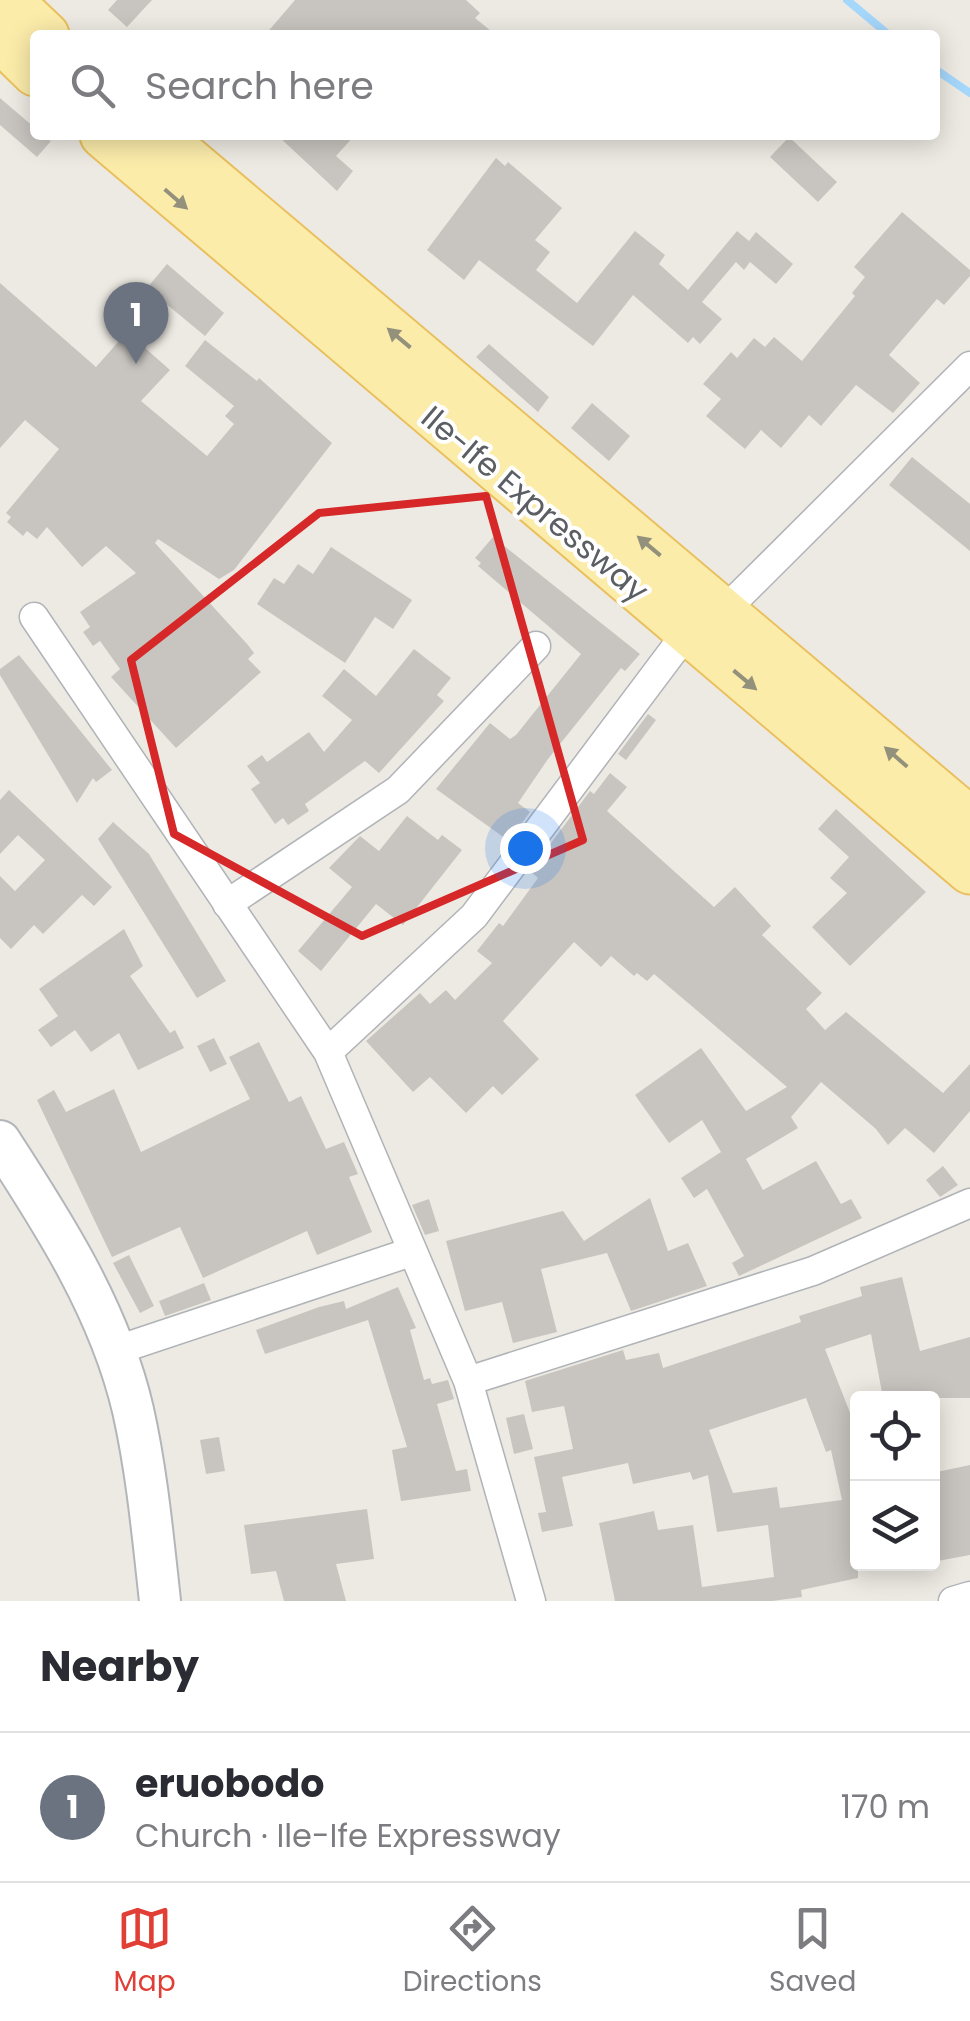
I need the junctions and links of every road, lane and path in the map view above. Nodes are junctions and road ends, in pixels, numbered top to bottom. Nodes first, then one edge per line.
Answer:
1 (9, 0) edge
2 (41, 30) edge
3 (0, 39) edge
4 (30, 67) edge
5 (109, 140) edge
6 (165, 140) edge
7 (970, 366) edge
8 (34, 618) dead end
9 (706, 621) junction
10 (536, 646) dead end
11 (970, 820) edge
12 (970, 871) edge
13 (226, 904) junction
14 (328, 1052) junction
15 (0, 1141) edge
16 (970, 1202) edge
17 (411, 1252) junction
18 (114, 1351) junction
19 (468, 1380) junction
20 (970, 1596) edge
21 (160, 1601) edge
22 (531, 1601) edge
23 (953, 1601) edge

1 - 2 main road
3 - 4 main road
5 -> 9 main road, Ile-Ife Expressway
9 -> 6 main road, Ile-Ife Expressway
7 - 9 street
8 - 13 street
11 -> 9 main road, Ile-Ife Expressway
9 -> 12 main road, Ile-Ife Expressway
9 - 14 street
10 - 13 street
13 - 14 street
14 - 17 street
15 - 18 main road
16 - 19 street
17 - 18 street
17 - 19 street
18 - 21 main road
19 - 22 street
20 - 23 street

